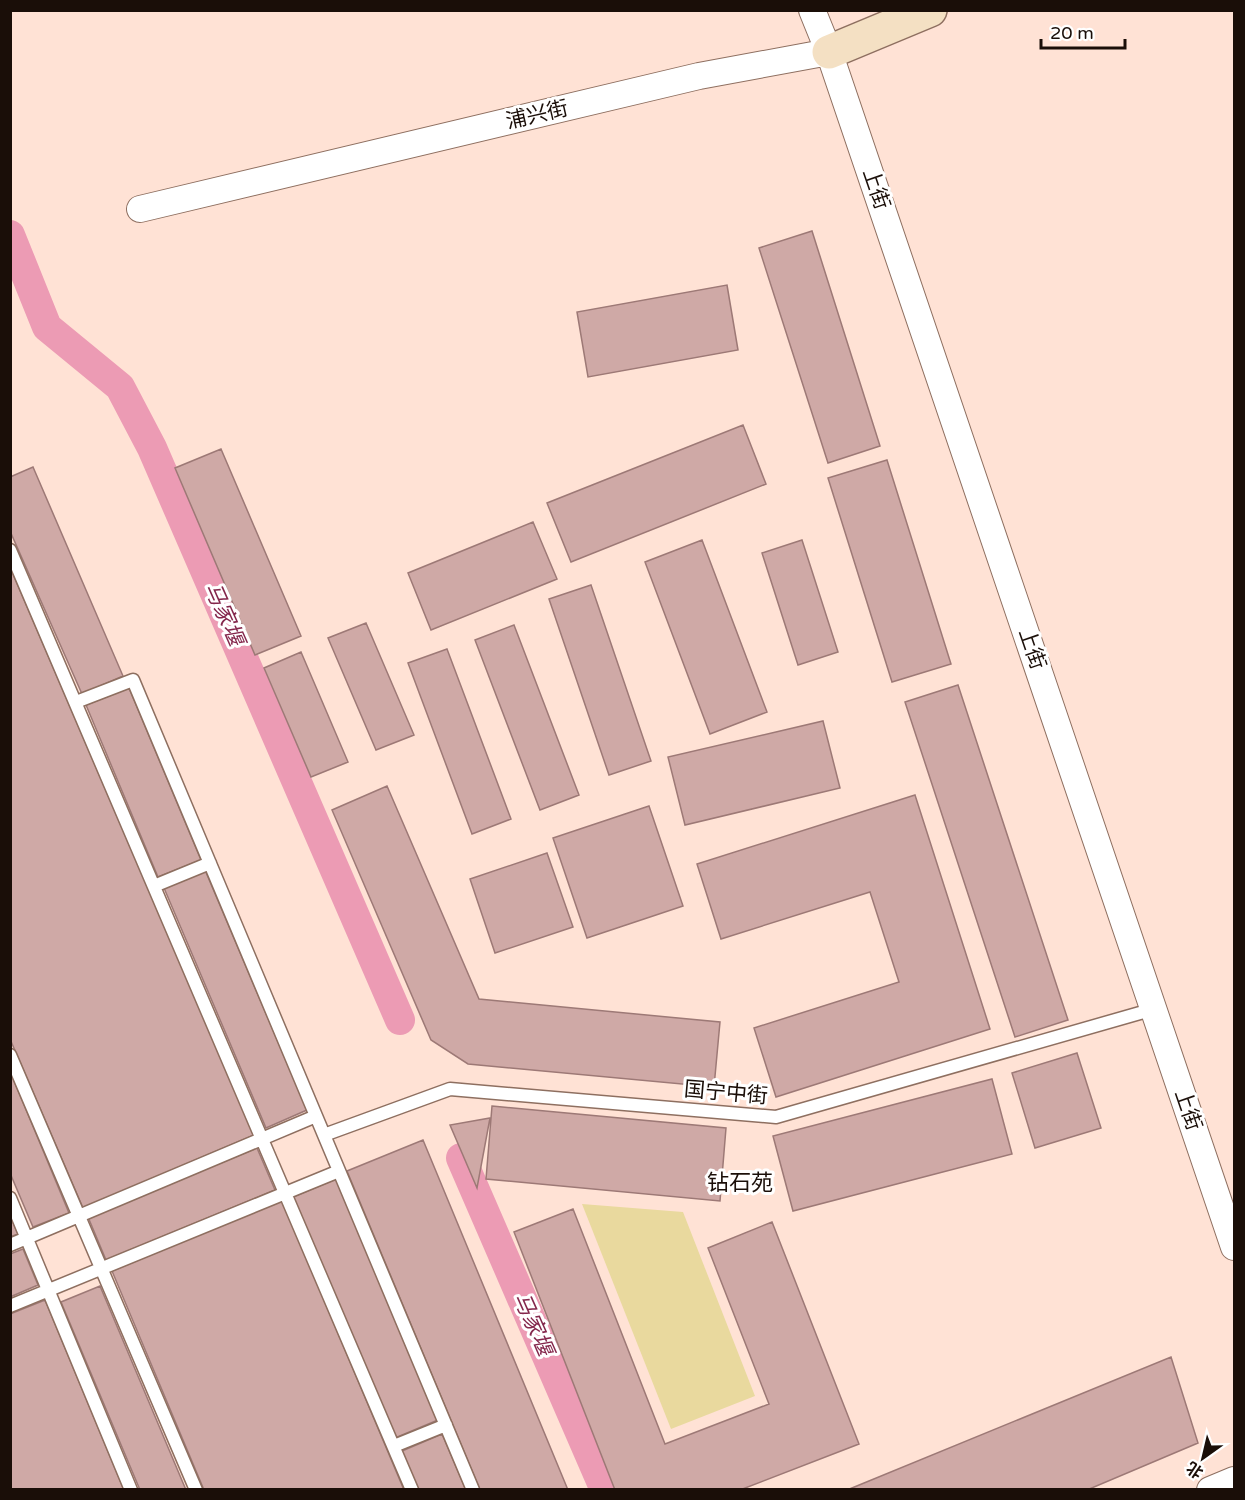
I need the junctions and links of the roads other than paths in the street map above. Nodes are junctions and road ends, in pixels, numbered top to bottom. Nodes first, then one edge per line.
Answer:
1 (812, 10) edge
2 (930, 10) edge
3 (829, 52) junction
4 (140, 208) dead end
5 (10, 550) edge
6 (76, 702) junction
7 (210, 863) junction
8 (154, 886) junction
9 (1154, 1010) junction
10 (10, 1055) edge
11 (316, 1116) junction
12 (324, 1135) junction
13 (262, 1139) junction
14 (339, 1171) junction
15 (285, 1193) junction
16 (10, 1198) edge
17 (79, 1216) junction
18 (27, 1238) junction
19 (10, 1245) edge
20 (1234, 1247) edge
21 (101, 1268) junction
22 (49, 1291) junction
23 (10, 1306) edge
24 (446, 1425) junction
25 (394, 1446) junction
26 (1234, 1480) edge
27 (131, 1490) edge
28 (196, 1490) edge
29 (412, 1490) edge
30 (473, 1490) edge
31 (1210, 1490) edge

1 - 3 street, 上街
2 - 3 street, 浦兴街
3 - 4 street, 浦兴街
3 - 9 street, 上街
5 - 6 lane
6 - 7 lane
6 - 8 lane
7 - 8 lane
7 - 11 lane
8 - 13 lane
9 - 12 lane, 国宁中街
9 - 20 street, 上街
10 - 17 lane
11 - 12 lane
11 - 13 lane
12 - 14 lane
13 - 15 lane
13 - 17 lane
14 - 15 lane
14 - 24 lane
15 - 21 lane
15 - 25 lane
16 - 18 lane
17 - 18 lane
17 - 21 lane
18 - 19 lane
18 - 22 lane
21 - 22 lane
21 - 28 lane
22 - 23 lane
22 - 27 lane
24 - 25 lane
24 - 30 lane
25 - 29 lane
26 - 31 street

